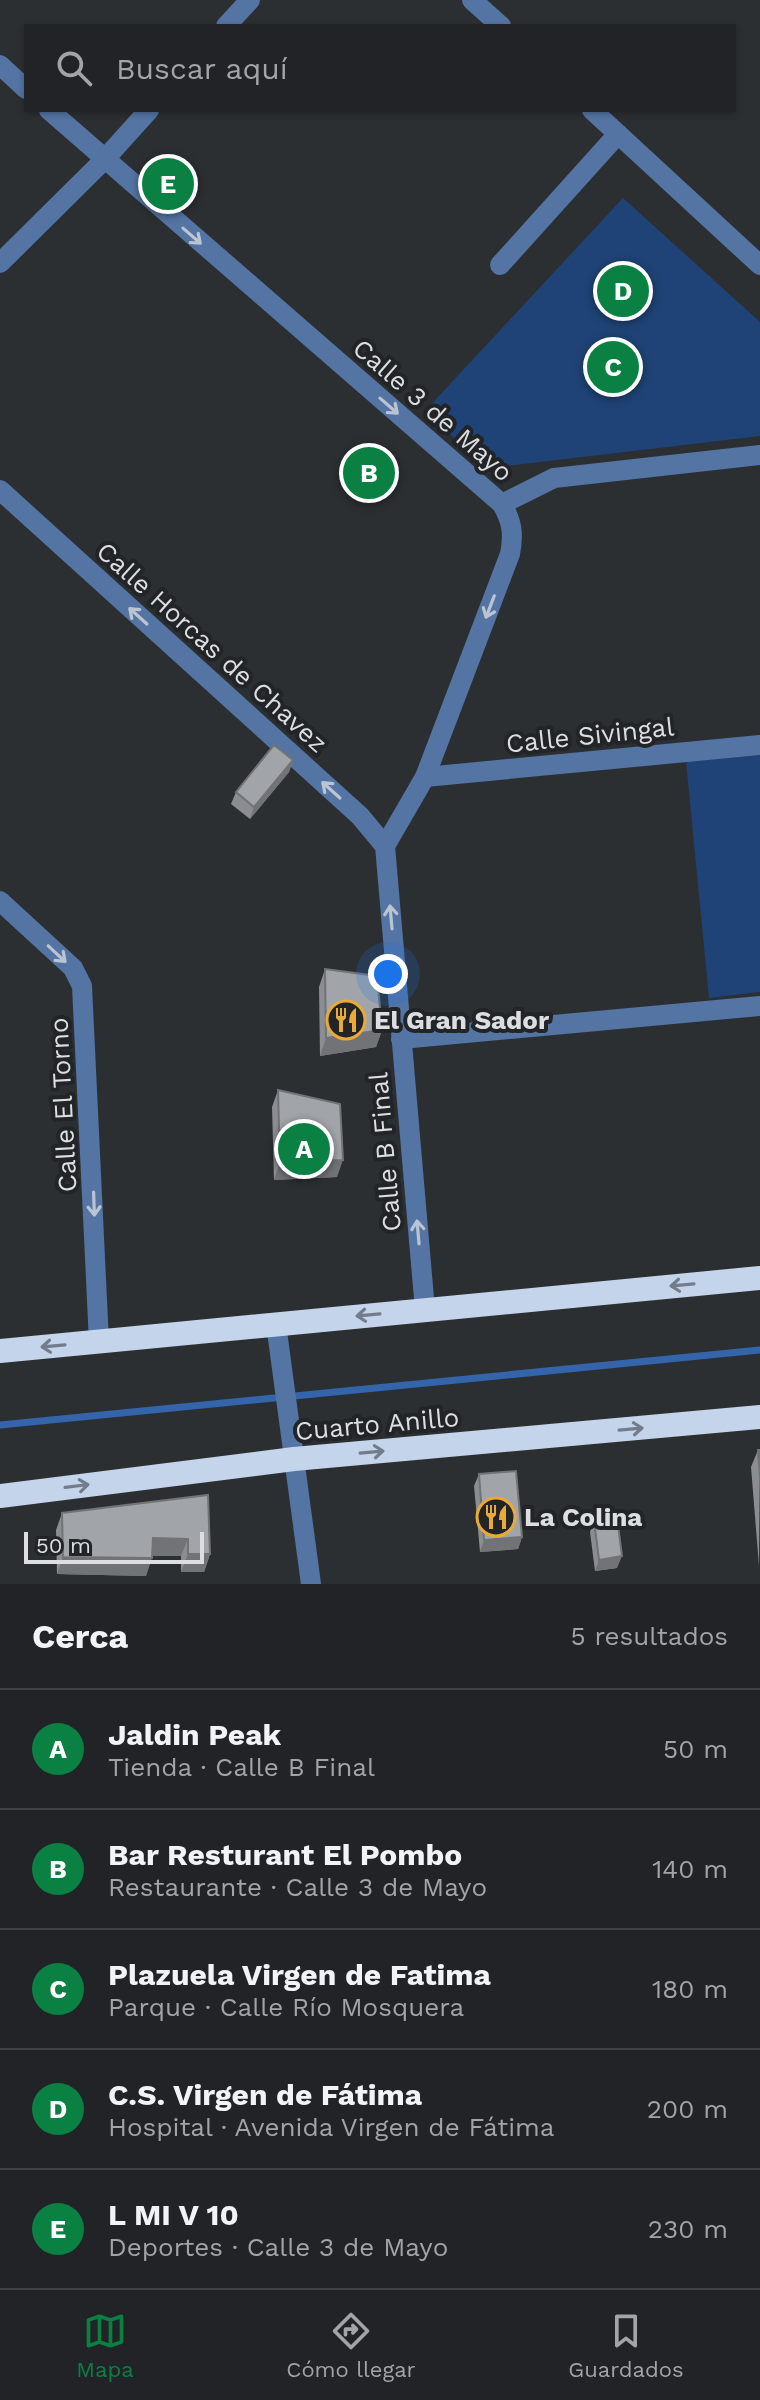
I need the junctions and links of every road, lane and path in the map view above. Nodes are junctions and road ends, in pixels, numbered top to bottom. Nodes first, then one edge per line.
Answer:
1 (250, 0) edge
2 (472, 0) edge
3 (228, 24) edge
4 (499, 24) edge
5 (0, 65) edge
6 (24, 87) edge
7 (51, 112) edge
8 (147, 112) edge
9 (594, 112) edge
10 (618, 134) junction
11 (104, 160) junction
12 (0, 263) edge
13 (500, 265) dead end
14 (760, 265) edge
15 (760, 455) edge
16 (0, 490) edge
17 (502, 504) junction
18 (760, 745) edge
19 (425, 777) junction
20 (385, 846) junction
21 (0, 901) edge
22 (760, 1006) edge
23 (401, 1039) junction
24 (760, 1278) edge
25 (425, 1310) junction
26 (276, 1324) junction
27 (99, 1342) junction
28 (0, 1351) edge
29 (760, 1417) edge
30 (294, 1459) junction
31 (0, 1496) edge
32 (311, 1584) edge

1 - 3 street
2 - 4 street
5 - 6 street
7 - 11 street, Calle 3 de Mayo
8 - 11 street
9 - 10 street
10 - 13 street
10 - 14 street
11 - 12 street
11 -> 17 street, Calle 3 de Mayo
15 - 17 street
20 -> 16 street, Calle Horcas de Chavez
17 -> 19 street, Calle 3 de Mayo
18 - 19 street, Calle Sivingal
19 - 20 street, Calle 3 de Mayo
23 -> 20 street, Calle B Final
21 -> 27 street, Calle El Torno
22 - 23 street
25 -> 23 street, Calle B Final
24 -> 25 highway
25 -> 26 highway
26 - 27 highway
26 - 30 street
27 -> 28 highway
30 -> 29 highway, Cuarto Anillo
31 -> 30 highway, Cuarto Anillo
30 - 32 street

